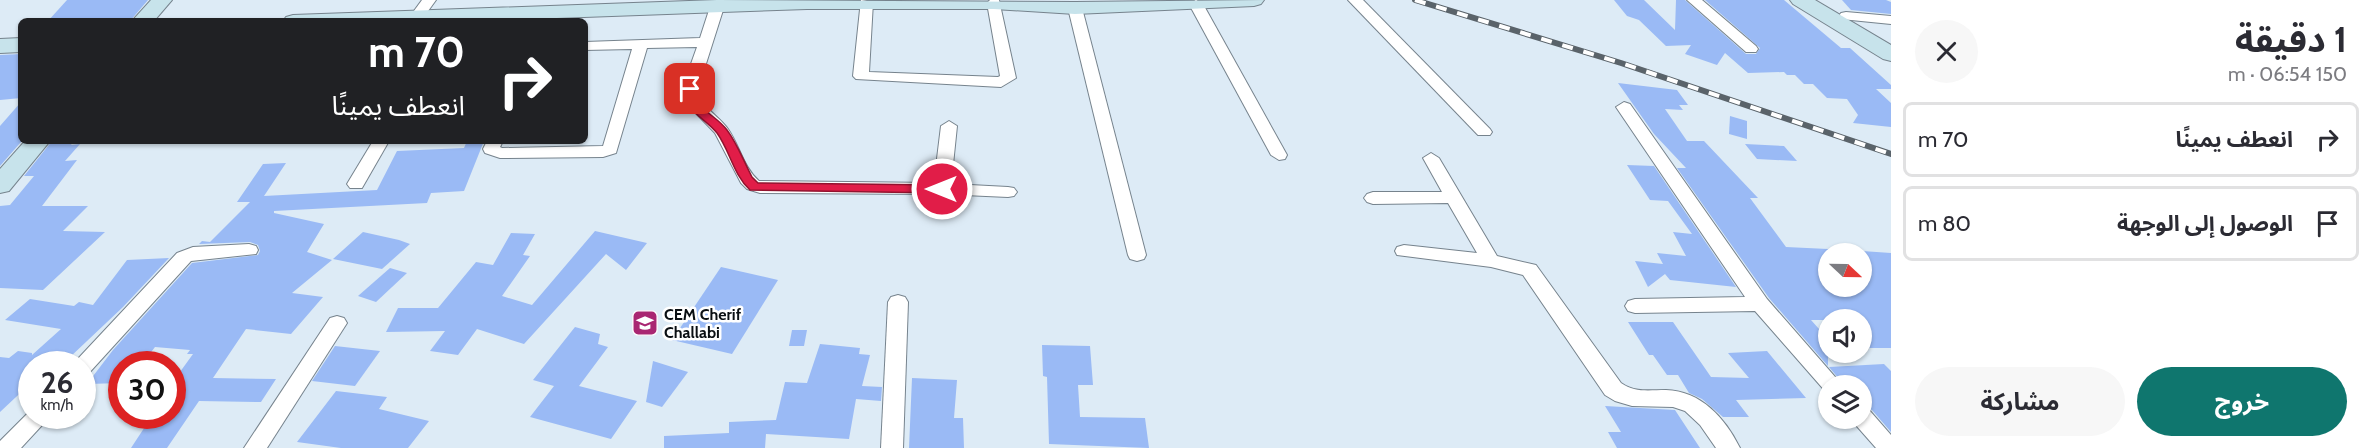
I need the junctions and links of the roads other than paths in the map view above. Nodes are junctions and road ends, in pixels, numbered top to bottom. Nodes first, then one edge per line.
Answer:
1 (162, 0) edge
2 (1254, 0) edge
3 (1355, 0) edge
4 (1695, 0) edge
5 (1800, 0) edge
6 (1816, 0) edge
7 (857, 1) edge
8 (994, 3) junction
9 (1196, 4) junction
10 (622, 5) edge
11 (717, 7) junction
12 (424, 8) edge
13 (1075, 8) junction
14 (1846, 16) junction
15 (544, 17) edge
16 (145, 18) edge
17 (323, 18) edge
18 (451, 18) edge
19 (1891, 20) edge
20 (704, 42) junction
21 (641, 44) junction
22 (18, 45) edge
23 (1891, 45) edge
24 (0, 46) edge
25 (588, 46) edge
26 (1751, 49) dead end
27 (1891, 54) edge
28 (1624, 107) dead end
29 (949, 126) dead end
30 (1484, 132) dead end
31 (35, 144) edge
32 (379, 144) edge
33 (494, 144) edge
34 (1279, 155) dead end
35 (1431, 158) dead end
36 (356, 184) dead end
37 (0, 185) edge
38 (942, 189) junction
39 (1008, 192) dead end
40 (1454, 196) junction
41 (1373, 198) dead end
42 (249, 250) dead end
43 (1404, 251) dead end
44 (1137, 255) dead end
45 (1491, 261) junction
46 (898, 302) dead end
47 (1760, 304) junction
48 (1635, 306) dead end
49 (337, 323) dead end
50 (96, 352) edge
51 (1823, 375) edge
52 (1872, 428) edge
53 (26, 429) edge
54 (8, 448) edge
55 (255, 448) edge
56 (892, 448) edge
57 (1729, 448) edge
58 (1889, 448) edge

1 - 16 street
2 - 9 street
3 - 30 street
4 - 26 street
5 - 27 street
6 - 14 street
7 - 8 street
7 - 8 street
7 - 11 street
8 - 13 street
9 - 13 street
9 - 34 street
10 - 11 street
10 - 15 street
11 - 20 street
12 - 17 street
12 - 18 street
13 - 44 street
14 - 19 street
14 - 23 street
15 - 18 street
20 - 21 street
20 - 38 street
21 - 25 street
21 - 33 street
22 - 24 street
28 - 47 street
29 - 38 street
31 - 37 street
32 - 36 street
35 - 40 street
38 - 39 street
40 - 41 street
40 - 45 street
42 - 50 street
43 - 45 street
45 - 57 street
46 - 56 street
47 - 48 street
47 - 51 street
49 - 55 street
52 - 58 street
53 - 54 street

